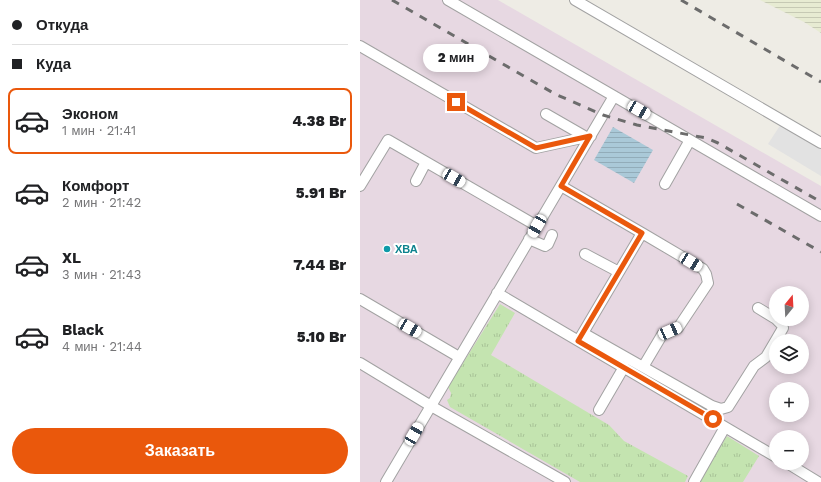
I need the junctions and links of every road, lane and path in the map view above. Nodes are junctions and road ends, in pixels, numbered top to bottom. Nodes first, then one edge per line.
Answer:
1 (448, 0) edge
2 (575, 0) edge
3 (360, 46) edge
4 (614, 96) junction
5 (546, 114) dead end
6 (588, 136) junction
7 (690, 140) junction
8 (821, 143) edge
9 (426, 162) junction
10 (416, 181) dead end
11 (665, 184) dead end
12 (360, 186) edge
13 (561, 186) junction
14 (821, 216) edge
15 (537, 226) junction
16 (642, 233) junction
17 (552, 235) dead end
18 (529, 239) junction
19 (585, 254) dead end
20 (619, 272) junction
21 (497, 293) junction
22 (360, 299) edge
23 (758, 308) dead end
24 (769, 315) edge
25 (782, 326) edge
26 (581, 337) junction
27 (460, 357) junction
28 (360, 363) edge
29 (643, 367) junction
30 (624, 368) junction
31 (431, 406) junction
32 (599, 410) dead end
33 (725, 427) junction
34 (769, 453) edge
35 (798, 470) edge
36 (386, 482) edge
37 (565, 482) edge
38 (694, 482) edge
39 (818, 482) edge

1 - 4 lane
2 - 8 lane
3 - 6 lane
4 - 6 lane
4 - 7 lane
5 - 6 lane
6 - 13 lane
7 - 11 lane
7 - 14 lane
9 - 10 lane
9 - 12 lane
9 - 15 lane
13 - 15 lane
13 - 16 lane
15 - 18 lane
16 - 20 lane
16 - 29 lane
17 - 18 lane
18 - 21 lane
19 - 20 lane
20 - 26 lane
21 - 26 lane
21 - 27 lane
22 - 27 lane
23 - 24 lane
25 - 29 lane
26 - 29 lane
26 - 30 lane
27 - 31 lane
28 - 31 lane
30 - 32 lane
30 - 33 lane
31 - 36 lane
31 - 37 lane
33 - 34 lane
33 - 38 lane
35 - 39 lane

